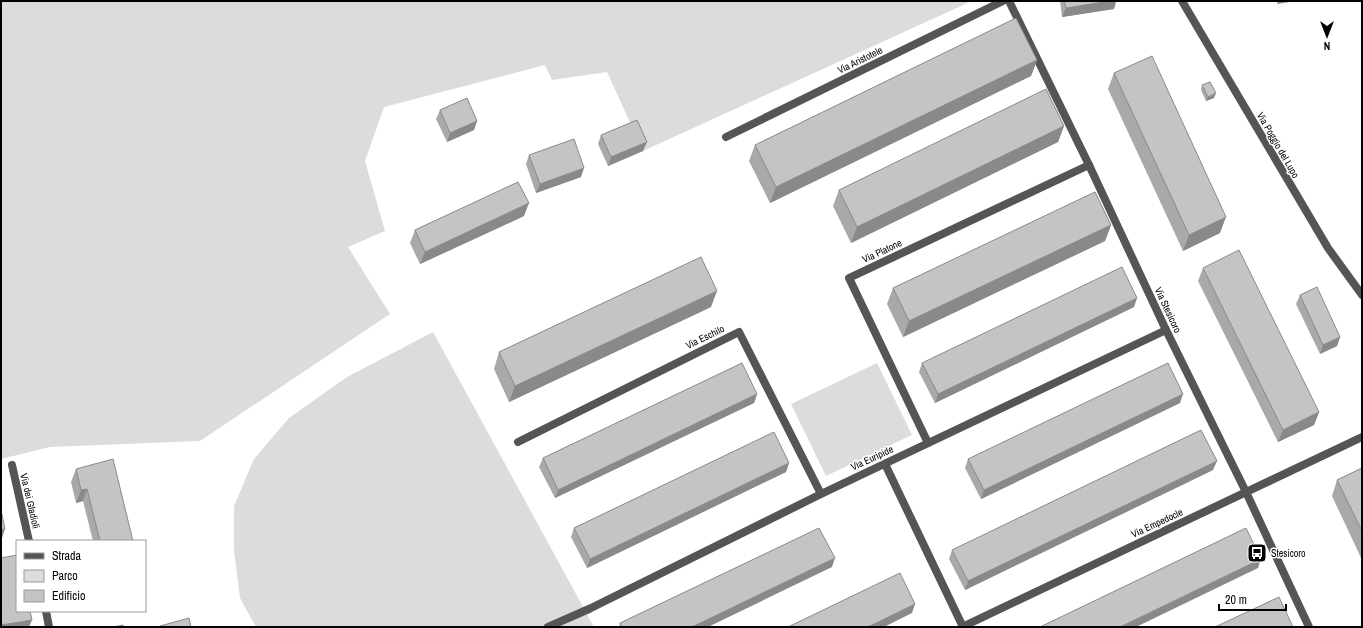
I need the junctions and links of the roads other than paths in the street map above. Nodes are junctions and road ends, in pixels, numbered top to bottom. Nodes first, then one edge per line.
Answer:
1 (1003, 1) edge
2 (1009, 1) edge
3 (1182, 1) edge
4 (726, 137) dead end
5 (1089, 165) junction
6 (1362, 295) edge
7 (1166, 330) junction
8 (1362, 437) edge
9 (518, 442) dead end
10 (928, 443) junction
11 (885, 464) junction
12 (12, 465) dead end
13 (1246, 492) junction
14 (820, 494) junction
15 (30, 540) edge
16 (46, 612) edge
17 (50, 627) edge
18 (548, 627) edge
19 (962, 627) edge
20 (1309, 627) edge

1 - 4 street, Via Aristotele
2 - 5 street, Via Stesicoro
3 - 6 street, Via Poggio del Lupo
5 - 7 street, Via Stesicoro
5 - 10 street, Via Platone
7 - 10 street, Via Euripide
7 - 13 street, Via Stesicoro
8 - 13 street, Via Empedocle
9 - 14 street, Via Eschilo
10 - 11 street, Via Euripide
11 - 14 street, Via Euripide
11 - 19 street
12 - 15 street, Via dei Gladioli
13 - 19 street, Via Empedocle
13 - 20 street, Via Stesicoro
14 - 18 street, Via Euripide
16 - 17 street

